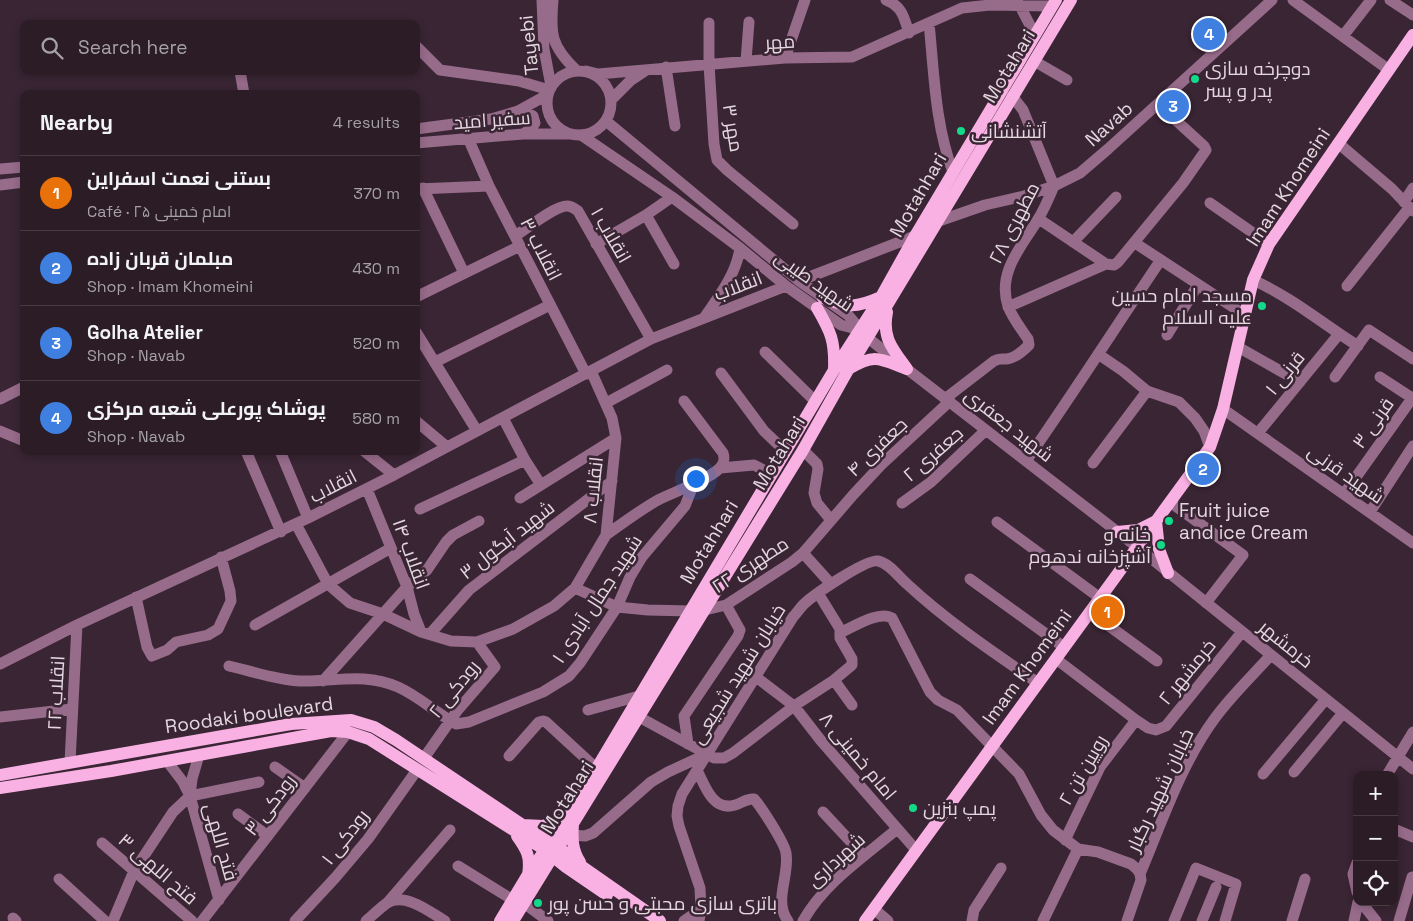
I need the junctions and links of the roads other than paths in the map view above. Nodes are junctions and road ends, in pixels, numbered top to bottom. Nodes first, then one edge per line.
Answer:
1 (542, 0) edge
2 (553, 0) edge
3 (805, 0) edge
4 (886, 0) edge
5 (1071, 0) edge
6 (1272, 0) edge
7 (1294, 0) edge
8 (1371, 0) edge
9 (1390, 0) edge
10 (1050, 2) edge
11 (1019, 4) junction
12 (1413, 15) edge
13 (749, 22) dead end
14 (709, 23) dead end
15 (929, 23) junction
16 (909, 33) junction
17 (1035, 35) junction
18 (1413, 35) edge
19 (1343, 36) junction
20 (420, 50) edge
21 (785, 58) junction
22 (746, 61) junction
23 (1034, 61) junction
24 (709, 64) junction
25 (666, 67) junction
26 (649, 69) junction
27 (1389, 70) junction
28 (581, 71) junction
29 (241, 75) edge
30 (1067, 80) dead end
31 (243, 90) edge
32 (549, 90) junction
33 (1012, 96) junction
34 (611, 100) junction
35 (1158, 104) junction
36 (518, 111) junction
37 (606, 121) junction
38 (675, 126) dead end
39 (987, 127) junction
40 (420, 128) edge
41 (523, 134) junction
42 (576, 135) junction
43 (468, 138) junction
44 (420, 143) edge
45 (1338, 143) junction
46 (639, 148) junction
47 (628, 166) junction
48 (20, 167) edge
49 (0, 169) edge
50 (953, 172) junction
51 (20, 182) edge
52 (0, 185) edge
53 (489, 186) junction
54 (1054, 186) junction
55 (1413, 188) edge
56 (420, 189) edge
57 (672, 197) junction
58 (1116, 197) dead end
59 (1210, 203) dead end
60 (1409, 207) edge
61 (646, 214) junction
62 (1039, 219) junction
63 (939, 221) junction
64 (793, 224) dead end
65 (915, 236) junction
66 (518, 241) junction
67 (1073, 242) junction
68 (1135, 243) junction
69 (596, 244) junction
70 (1269, 244) junction
71 (740, 248) junction
72 (1160, 261) junction
73 (674, 264) dead end
74 (1106, 264) junction
75 (464, 273) junction
76 (1253, 280) junction
77 (800, 281) junction
78 (1198, 285) junction
79 (786, 286) junction
80 (1347, 286) dead end
81 (420, 295) edge
82 (885, 301) junction
83 (820, 303) junction
84 (550, 305) junction
85 (1008, 307) junction
86 (1245, 315) junction
87 (704, 318) junction
88 (864, 334) junction
89 (1339, 334) junction
90 (1167, 335) dead end
91 (420, 339) edge
92 (651, 339) junction
93 (1028, 339) joint
94 (1358, 346) junction
95 (1238, 347) junction
96 (765, 352) dead end
97 (1098, 354) junction
98 (1413, 359) edge
99 (434, 362) junction
100 (907, 369) junction
101 (667, 370) dead end
102 (588, 372) junction
103 (721, 373) dead end
104 (839, 373) junction
105 (1335, 377) dead end
106 (1380, 377) dead end
107 (1300, 382) junction
108 (20, 389) edge
109 (1147, 391) junction
110 (1413, 398) edge
111 (0, 399) edge
112 (948, 400) junction
113 (684, 401) dead end
114 (815, 401) junction
115 (606, 403) junction
116 (1223, 409) junction
117 (503, 418) junction
118 (420, 425) edge
119 (986, 430) junction
120 (0, 431) edge
121 (477, 431) junction
122 (1258, 433) junction
123 (20, 438) edge
124 (616, 438) junction
125 (1210, 446) junction
126 (1413, 446) edge
127 (447, 447) junction
128 (803, 450) junction
129 (785, 451) junction
130 (248, 455) edge
131 (282, 455) edge
132 (369, 455) edge
133 (525, 460) junction
134 (1026, 461) junction
135 (1093, 463) dead end
136 (720, 468) junction
137 (771, 474) junction
138 (394, 475) junction
139 (612, 481) junction
140 (694, 483) junction
141 (541, 485) junction
142 (368, 489) junction
143 (1344, 494) junction
144 (520, 498) dead end
145 (1170, 502) junction
146 (902, 503) dead end
147 (420, 509) dead end
148 (1370, 512) junction
149 (308, 518) junction
150 (831, 520) junction
151 (479, 521) dead end
152 (1156, 521) junction
153 (997, 522) dead end
154 (296, 524) junction
155 (282, 532) junction
156 (1117, 532) junction
157 (606, 535) junction
158 (1413, 542) edge
159 (1137, 547) junction
160 (391, 548) junction
161 (803, 553) junction
162 (221, 558) junction
163 (1168, 573) junction
164 (970, 579) dead end
165 (328, 584) junction
166 (831, 584) junction
167 (407, 588) junction
168 (575, 588) junction
169 (818, 593) junction
170 (136, 597) junction
171 (1100, 598) junction
172 (1206, 603) junction
173 (726, 605) junction
174 (617, 607) junction
175 (705, 610) junction
176 (690, 611) junction
177 (1090, 612) junction
178 (383, 614) junction
179 (77, 625) junction
180 (255, 625) dead end
181 (1242, 632) junction
182 (426, 633) junction
183 (840, 633) junction
184 (477, 642) junction
185 (1064, 647) junction
186 (1271, 655) junction
187 (1056, 659) junction
188 (1157, 661) dead end
189 (0, 664) edge
190 (229, 666) dead end
191 (756, 677) junction
192 (834, 680) junction
193 (323, 681) junction
194 (1038, 683) junction
195 (639, 696) junction
196 (1326, 699) junction
197 (852, 705) dead end
198 (794, 706) junction
199 (72, 710) junction
200 (588, 710) dead end
201 (1343, 713) junction
202 (0, 717) edge
203 (639, 717) junction
204 (450, 720) junction
205 (1136, 720) junction
206 (348, 732) junction
207 (1413, 732) edge
208 (688, 744) junction
209 (992, 747) junction
210 (707, 754) junction
211 (199, 756) junction
212 (509, 756) dead end
213 (1398, 756) junction
214 (424, 758) junction
215 (168, 761) junction
216 (70, 762) junction
217 (275, 767) dead end
218 (596, 768) junction
219 (1413, 769) edge
220 (416, 770) junction
221 (698, 770) junction
222 (1389, 771) edge
223 (1294, 772) dead end
224 (1263, 774) dead end
225 (0, 775) edge
226 (259, 782) dead end
227 (0, 788) edge
228 (305, 788) junction
229 (190, 796) junction
230 (823, 812) dead end
231 (238, 814) dead end
232 (572, 820) junction
233 (517, 827) junction
234 (897, 829) junction
235 (450, 830) dead end
236 (1398, 830) edge
237 (268, 836) junction
238 (1413, 836) edge
239 (1065, 840) junction
240 (102, 843) dead end
241 (552, 849) junction
242 (1078, 849) junction
243 (916, 850) junction
244 (864, 856) junction
245 (458, 866) dead end
246 (1001, 868) dead end
247 (579, 870) junction
248 (134, 871) junction
249 (1140, 874) junction
250 (1412, 877) edge
251 (59, 879) dead end
252 (1305, 879) dead end
253 (530, 882) junction
254 (1216, 887) dead end
255 (219, 900) junction
256 (388, 902) junction
257 (518, 902) junction
258 (1359, 906) edge
259 (1363, 906) edge
260 (874, 910) junction
261 (700, 915) edge
262 (1048, 918) edge
263 (105, 921) edge
264 (113, 921) edge
265 (192, 921) edge
266 (202, 921) edge
267 (295, 921) edge
268 (366, 921) edge
269 (445, 921) edge
270 (500, 921) edge
271 (514, 921) edge
272 (548, 921) edge
273 (647, 921) edge
274 (660, 921) edge
275 (684, 921) edge
276 (788, 921) edge
277 (803, 921) edge
278 (865, 921) edge
279 (888, 921) edge
280 (972, 921) edge
281 (1127, 921) edge
282 (1174, 921) edge
283 (1202, 921) edge
284 (1225, 921) edge
285 (1292, 921) edge
286 (1354, 921) edge
287 (1376, 921) edge
288 (1399, 921) edge

1 - 32 street, Tayebi
2 - 28 street, Tayebi
3 - 21 street
4 - 16 street
5 - 23 main road, Motahari
6 - 35 street, Navab
7 - 19 street
8 - 19 street
9 - 12 street
10 - 11 street, مهر
10 - 17 main road, Motahhari
11 - 15 street, مهر
11 - 17 street
13 - 22 street
14 - 24 street, مهر ۳
15 - 16 street, مهر
15 - 50 street
16 - 21 street, مهر
17 - 39 main road, Motahhari
18 - 27 main road, Imam Khomeini
19 - 27 street
20 - 32 street
21 - 22 street, مهر
22 - 24 street, مهر
23 - 30 street
23 - 33 main road, Motahari
24 - 25 street, مهر
24 - 64 street, مهر ۳
25 - 26 street, مهر
25 - 38 street
26 - 28 street, مهر
26 - 34 street, مهر
27 - 45 main road, Imam Khomeini
28 - 32 street
28 - 34 street
29 - 31 street
32 - 36 street, سفیر امید
32 - 42 street
33 - 39 main road, Motahari
33 - 54 street, مطهری ۲۸
34 - 37 street
35 - 54 street, Navab
35 - 68 street
36 - 40 street, سفیر امید
36 - 41 street
37 - 42 street
37 - 46 street, شهید طیبی
39 - 50 main road, Motahhari
39 - 63 main road, Motahari
41 - 42 street, سفیر امید
41 - 43 street, سفیر امید
42 - 47 street, شهید طیبی
43 - 44 street, سفیر امید
43 - 53 street, انقلاب ۳
45 - 60 street
45 - 70 main road, Imam Khomeini
46 - 47 street
46 - 77 street, شهید طیبی
47 - 57 street, شهید طیبی
48 - 49 street
50 - 65 main road, Motahhari
51 - 52 street
53 - 56 street
53 - 66 street, انقلاب ۳
54 - 62 street, مطهری ۲۸
54 - 63 street, Navab
55 - 60 street
56 - 75 street
57 - 61 street
57 - 71 street, شهید طیبی
58 - 67 street
59 - 70 street
60 - 80 street
61 - 69 street
61 - 73 street
62 - 67 street
62 - 85 street, مطهری ۲۸
63 - 82 main road, Motahari
65 - 77 street
65 - 82 main road, Motahhari
66 - 69 street, انقلاب ۱
66 - 75 street
66 - 84 street, انقلاب ۳
67 - 74 street
68 - 72 street
68 - 74 street
69 - 92 street, انقلاب ۱
70 - 76 main road, Imam Khomeini
71 - 79 street, شهید طیبی
71 - 87 street, انقلاب
72 - 78 street
72 - 97 street
74 - 85 street
75 - 81 street
76 - 86 main road, Imam Khomeini
76 - 89 street
77 - 83 street, شهید طیبی
78 - 86 street
78 - 90 street
79 - 83 street, شهید طیبی
79 - 87 street, انقلاب
82 - 83 main road
82 - 88 main road, Motahhari
82 - 100 main road
83 - 88 street, شهید طیبی
83 - 104 main road
84 - 99 street
84 - 102 street, انقلاب ۳
85 - 93 street, مطهری ۲۸
86 - 95 main road, Imam Khomeini
87 - 92 street, انقلاب
88 - 100 street, شهید جعفری
88 - 104 main road, Motahari
89 - 94 street
89 - 107 street, قرنی ۱
91 - 99 street
92 - 102 street, انقلاب
93 - 112 street, جعفری ۴
94 - 98 street
94 - 105 street
95 - 107 street
95 - 116 main road, Imam Khomeini
96 - 114 street
97 - 109 street
97 - 134 street
99 - 121 street
100 - 104 main road
100 - 112 street, شهید جعفری
101 - 115 street
102 - 115 street, انقلاب ۸
102 - 117 street, انقلاب
103 - 129 street
104 - 114 main road, Motahhari
104 - 128 main road, Motahari
106 - 110 street
107 - 122 street, قرنی ۱
108 - 111 street
109 - 125 street
109 - 135 street
110 - 143 street, قرنی ۳
112 - 119 street, شهید جعفری
112 - 150 street, جعفری ۴
113 - 136 street
114 - 129 main road, Motahhari
115 - 124 street, انقلاب ۸
116 - 122 street, شهید قرنی
116 - 125 main road, Imam Khomeini
117 - 121 street, انقلاب
117 - 133 street
118 - 127 street
119 - 134 street, شهید جعفری
119 - 146 street, جعفری ۲
120 - 123 street
121 - 127 street, انقلاب
122 - 143 street, شهید قرنی
124 - 139 street, انقلاب ۸
124 - 141 street
125 - 145 main road, Imam Khomeini
126 - 148 street
127 - 138 street, انقلاب
128 - 150 street
128 - 175 main road, Motahari
129 - 137 main road, Motahhari
130 - 155 street
131 - 149 street
132 - 138 street
133 - 141 street
133 - 147 street
134 - 156 street, شهید جعفری
136 - 137 street
136 - 140 street
137 - 176 main road, Motahhari
138 - 142 street, انقلاب
139 - 157 street, انقلاب ۸
139 - 182 street, شهید آبگول ۳
140 - 157 street
140 - 174 street, شهید جمال آبادی ۱
141 - 144 street
142 - 149 street, انقلاب
142 - 160 street, انقلاب ۱۴
143 - 148 street, شهید قرنی
145 - 152 main road, Imam Khomeini
145 - 172 street
148 - 158 street, شهید قرنی
149 - 154 street, انقلاب
150 - 161 street, مطهری ۲۲
151 - 167 street
152 - 156 main road
152 - 159 main road, Imam Khomeini
152 - 163 main road
153 - 171 street
154 - 155 street, انقلاب
154 - 165 street
155 - 162 street, انقلاب
156 - 159 street, شهید جعفری
157 - 168 street, انقلاب ۸
159 - 163 street, خرمشهر
159 - 171 main road, Imam Khomeini
160 - 165 street
160 - 167 street, انقلاب ۱۴
161 - 166 street
161 - 173 street, مطهری ۲۲
162 - 170 street, انقلاب
162 - 170 street
163 - 172 street, خرمشهر
164 - 185 street
165 - 178 street, انقلاب ۸
165 - 180 street
166 - 169 street, خیابان شهید شجیعی
166 - 194 street, خیابان شهید شجیعی
167 - 178 street
167 - 182 street, انقلاب ۱۴
168 - 174 street
168 - 184 street, انقلاب ۸
169 - 183 street
169 - 191 street, خیابان شهید شجیعی
170 - 179 street, انقلاب
171 - 177 main road, Imam Khomeini
172 - 181 street, خرمشهر
173 - 175 street, مطهری ۲۲
173 - 208 street
174 - 176 street
174 - 204 street, شهید جمال آبادی ۱
175 - 203 main road, Motahari
176 - 195 main road, Motahhari
177 - 185 main road, Imam Khomeini
177 - 188 street
178 - 182 street, انقلاب ۸
178 - 193 street
179 - 189 street, انقلاب
179 - 199 street, انقلاب ۲۲
181 - 186 street, خرمشهر
181 - 205 street, خرمشهر ۲
182 - 184 street, انقلاب ۸
183 - 192 street
183 - 209 street
184 - 204 street, رودکی ۲
185 - 187 main road, Imam Khomeini
186 - 196 street, خرمشهر
186 - 249 street, خیابان شهید رگبار
187 - 194 main road, Imam Khomeini
187 - 205 street
190 - 193 street
191 - 198 street, امام خمینی ۸
191 - 210 street, خیابان شهید شجیعی
192 - 197 street
192 - 198 street
193 - 204 street
194 - 209 main road, Imam Khomeini
195 - 200 street
195 - 218 main road, Motahhari
196 - 201 street, خرمشهر
196 - 224 street
198 - 210 street
198 - 234 street, امام خمینی ۸
199 - 202 street
199 - 216 street, انقلاب ۲۲
201 - 213 street, خرمشهر
201 - 223 street
203 - 208 street
203 - 232 main road, Motahari
204 - 214 street, رودکی ۲
205 - 239 street, رویین تن ۲
206 - 211 main road, Roodaki boulevard
206 - 220 main road, Roodaki boulevard
206 - 228 street, رودکی ۳
207 - 213 street
208 - 210 street
209 - 239 street
209 - 243 main road, Imam Khomeini
210 - 221 street, خیابان شهید شجیعی
210 - 232 street
211 - 215 main road, Roodaki boulevard
211 - 229 street
212 - 218 street
213 - 219 street, خرمشهر
213 - 222 street
214 - 216 main road, Roodaki boulevard
214 - 233 main road, Roodaki boulevard
215 - 227 main road, Roodaki boulevard
215 - 229 street
216 - 225 main road, Roodaki boulevard
217 - 228 street
218 - 232 main road, Motahhari
220 - 233 main road, Roodaki boulevard
220 - 267 street, رودکی ۱
221 - 261 street, خیابان شهید شجیعی
221 - 276 street
226 - 229 street
228 - 237 street, رودکی ۳
229 - 248 street
229 - 255 street, فتح اللهی
230 - 244 street
231 - 237 street
232 - 233 main road
232 - 241 main road, Motahhari
232 - 247 main road
233 - 241 main road, Roodaki boulevard
233 - 253 main road
234 - 243 street, امام خمینی ۸
234 - 244 street, شهرداری
235 - 256 street
236 - 238 street
237 - 255 street, رودکی ۳
239 - 242 street
240 - 248 street, فتح اللهی ۳
241 - 247 main road, Roodaki boulevard
241 - 253 main road, Motahhari
242 - 249 street
242 - 262 street
243 - 260 main road, Imam Khomeini
244 - 277 street, شهرداری
245 - 257 street
246 - 280 street
247 - 253 main road
247 - 273 main road
247 - 274 main road
248 - 264 street
248 - 265 street, فتح اللهی ۳
249 - 281 street, خیابان شهید رگبار
250 - 288 street
251 - 263 street
252 - 285 street
253 - 257 main road, Motahhari
254 - 283 street
255 - 266 street, فتح اللهی
256 - 268 street
256 - 269 street
257 - 270 main road, Motahhari
257 - 271 main road
257 - 272 street
258 - 286 street
259 - 287 street
260 - 278 main road, Imam Khomeini
260 - 279 street
261 - 275 street
282 - 284 street

